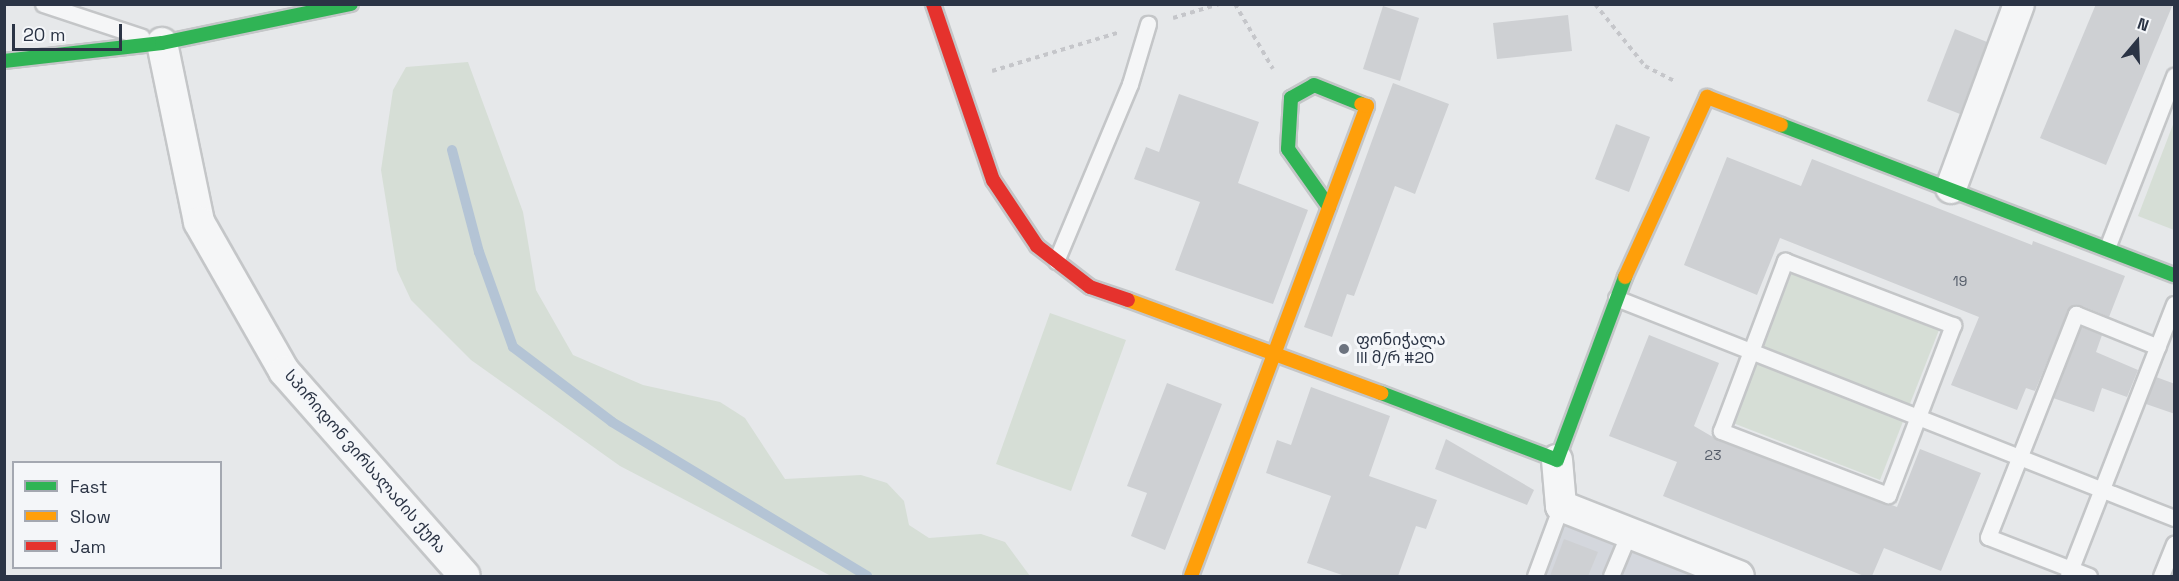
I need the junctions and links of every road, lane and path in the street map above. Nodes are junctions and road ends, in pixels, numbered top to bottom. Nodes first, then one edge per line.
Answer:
1 (43, 4) edge
2 (351, 4) edge
3 (933, 4) edge
4 (1218, 4) edge
5 (1234, 4) edge
6 (1594, 4) edge
7 (2019, 4) edge
8 (1148, 24) junction
9 (162, 43) junction
10 (4, 61) edge
11 (2175, 76) edge
12 (960, 79) junction
13 (1707, 97) junction
14 (1291, 98) junction
15 (1951, 188) junction
16 (1329, 207) junction
17 (2106, 248) junction
18 (1056, 261) junction
19 (2175, 275) edge
20 (1616, 298) junction
21 (2175, 304) edge
22 (2158, 347) junction
23 (1751, 350) junction
24 (1275, 352) junction
25 (1918, 416) junction
26 (2020, 457) junction
27 (1557, 460) junction
28 (2102, 489) junction
29 (1561, 506) junction
30 (2175, 518) edge
31 (1629, 533) junction
32 (2175, 543) edge
33 (1698, 569) edge
34 (2069, 573) edge
35 (465, 576) edge
36 (1191, 576) edge
37 (1535, 576) edge
38 (1611, 576) edge
39 (1739, 576) edge
40 (2089, 576) edge
41 (2161, 576) edge

1 - 9 lane
2 - 9 main road
3 - 12 main road
4 - 8 path
5 - 14 path
6 - 13 path
7 - 15 street
8 - 12 path
8 - 18 lane
9 - 10 main road
9 - 35 street, სპირიდონ ვირსალაძის ქუჩა
11 - 17 lane
12 - 18 main road
13 - 15 main road
13 - 20 main road
14 - 16 main road
14 - 16 main road
15 - 17 main road
16 - 24 main road
17 - 19 main road
18 - 24 main road
20 - 23 lane
20 - 27 main road
21 - 22 lane
22 - 26 lane
22 - 28 lane
23 - 25 lane
23 - 25 lane
23 - 25 lane
24 - 27 main road
24 - 36 main road
25 - 26 lane
26 - 28 lane
26 - 34 lane
27 - 29 street
28 - 30 lane
28 - 34 lane
29 - 31 street
29 - 37 lane
31 - 33 street
31 - 38 lane
32 - 41 lane
33 - 39 street
34 - 40 lane

